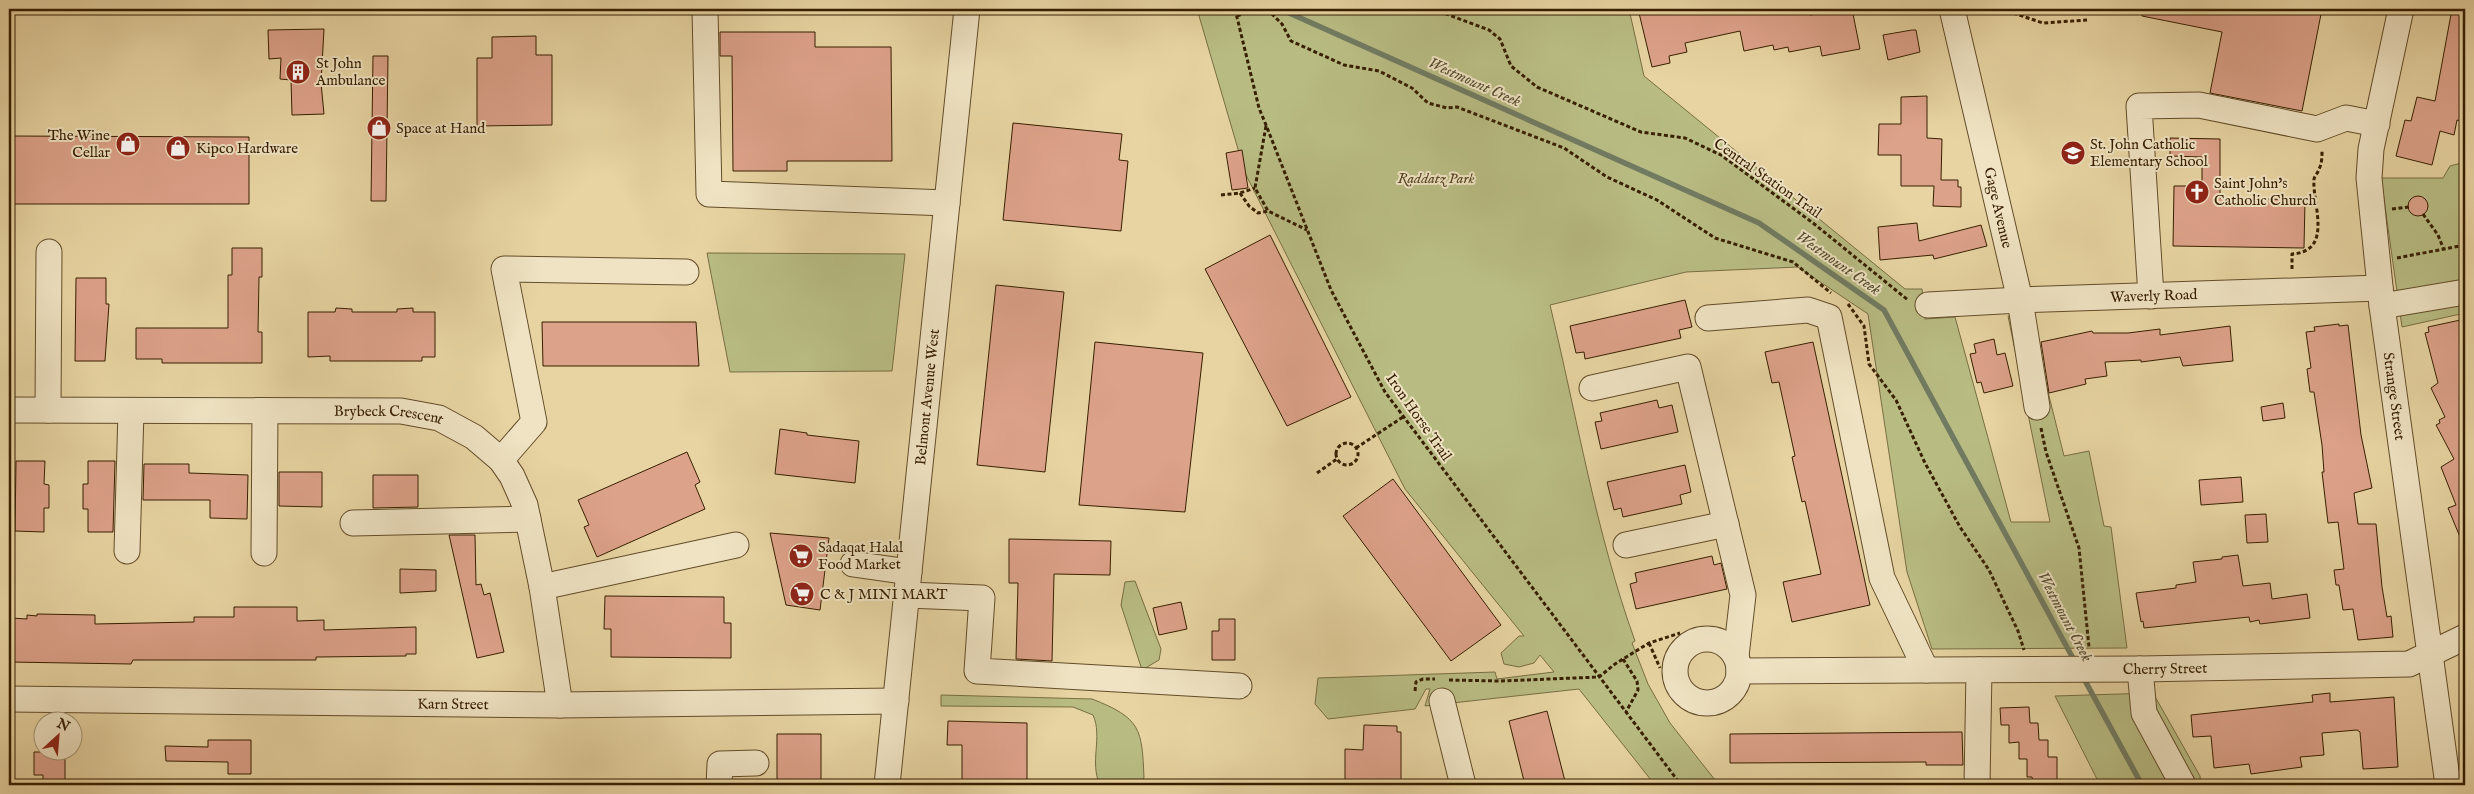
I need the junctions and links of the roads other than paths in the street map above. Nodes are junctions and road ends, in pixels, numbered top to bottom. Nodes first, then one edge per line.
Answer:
1 (705, 9) edge
2 (967, 9) edge
3 (1952, 9) edge
4 (2401, 9) edge
5 (2377, 124) junction
6 (947, 203) junction
7 (49, 252) dead end
8 (686, 272) dead end
9 (2465, 292) edge
10 (2151, 296) junction
11 (2381, 297) junction
12 (2020, 300) junction
13 (1928, 305) road end
14 (1708, 318) dead end
15 (1592, 388) dead end
16 (2037, 407) road end
17 (9, 410) edge
18 (48, 410) junction
19 (131, 411) junction
20 (265, 411) junction
21 (500, 460) junction
22 (528, 519) junction
23 (354, 523) dead end
24 (1726, 524) junction
25 (736, 545) dead end
26 (1626, 545) dead end
27 (126, 551) dead end
28 (264, 553) dead end
29 (853, 564) dead end
30 (908, 583) junction
31 (542, 587) junction
32 (2465, 637) edge
33 (2430, 654) junction
34 (2140, 669) junction
35 (1926, 670) junction
36 (1979, 670) junction
37 (1239, 686) dead end
38 (9, 699) edge
39 (896, 701) junction
40 (1442, 701) dead end
41 (560, 705) junction
42 (756, 763) dead end
43 (719, 785) edge
44 (887, 785) edge
45 (1463, 785) edge
46 (1977, 785) edge
47 (2183, 785) edge
48 (2448, 785) edge

1 - 6 street
2 - 6 street, Belmont Avenue West
3 - 12 street, Gage Avenue
4 - 5 street, Strange Street
5 - 10 street
5 - 11 street, Strange Street
6 - 30 street, Belmont Avenue West
7 - 18 street
8 - 21 street
9 - 11 street, Waverly Road
10 - 11 street, Waverly Road
10 - 12 street, Waverly Road
11 - 33 street, Strange Street
12 - 13 street, Waverly Road
12 - 16 street, Gage Avenue
14 - 35 street
15 - 24 street
17 - 18 street, Brybeck Crescent
18 - 19 street, Brybeck Crescent
19 - 20 street, Brybeck Crescent
19 - 27 street
20 - 21 street, Brybeck Crescent
20 - 28 street
21 - 22 street, Brybeck Crescent
22 - 23 street
22 - 31 street, Brybeck Crescent
24 - 26 street
24 - 35 street, Cherry Street
25 - 31 street
29 - 30 street
30 - 37 street
30 - 39 street, Belmont Avenue West
31 - 41 street, Brybeck Crescent
32 - 33 street, Cherry Street
33 - 34 street, Cherry Street
33 - 48 street, Strange Street
34 - 36 street, Cherry Street
34 - 47 street
35 - 36 street, Cherry Street
36 - 46 street
38 - 41 street, Karn Street
39 - 41 street, Karn Street
39 - 44 street, Belmont Avenue West
40 - 45 street
42 - 43 street

